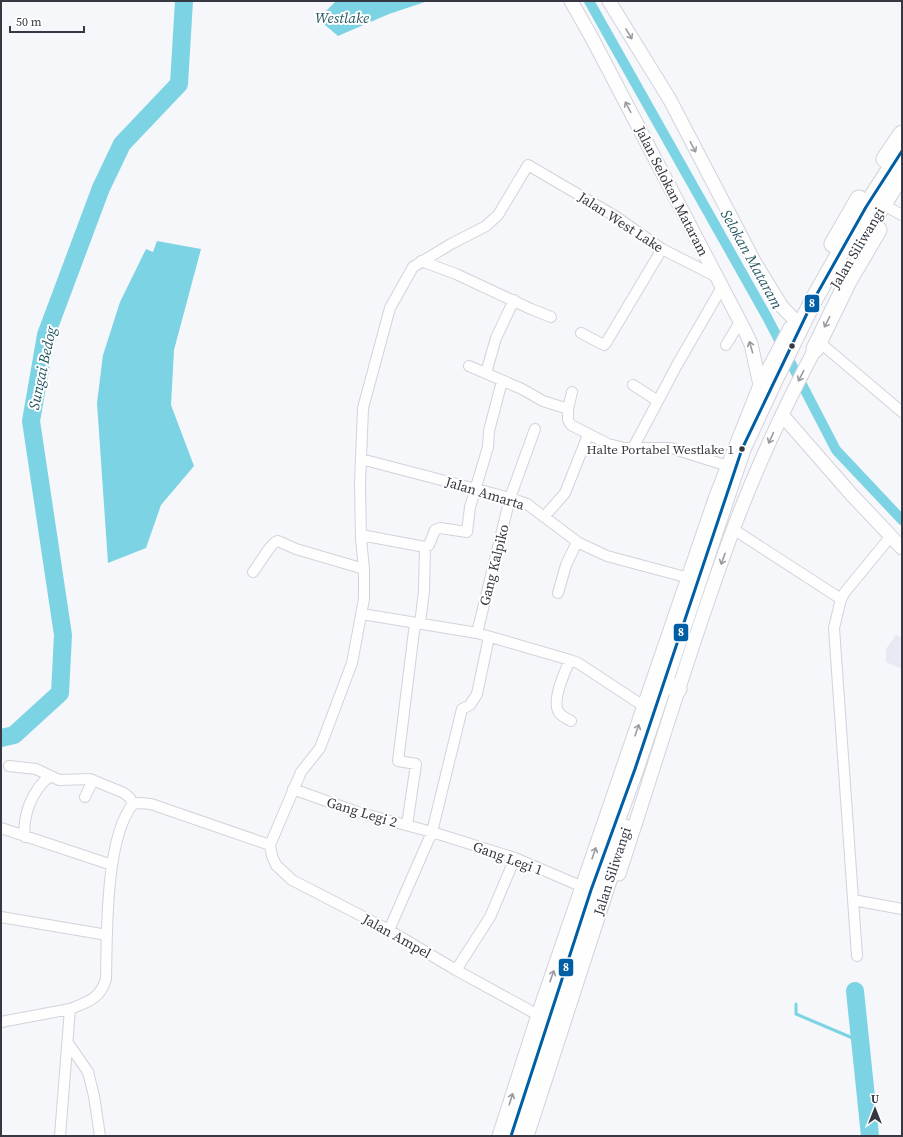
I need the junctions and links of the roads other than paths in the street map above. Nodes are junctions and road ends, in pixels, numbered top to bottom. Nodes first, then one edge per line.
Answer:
1 (571, 1) edge
2 (608, 1) edge
3 (902, 134) edge
4 (902, 151) edge
5 (902, 174) edge
6 (902, 191) edge
7 (896, 212) edge
8 (662, 248) junction
9 (421, 262) junction
10 (718, 282) junction
11 (514, 300) junction
12 (818, 304) junction
13 (551, 317) dead end
14 (740, 322) junction
15 (792, 324) junction
16 (581, 333) dead end
17 (726, 345) dead end
18 (816, 345) junction
19 (469, 366) dead end
20 (486, 373) junction
21 (502, 381) junction
22 (633, 385) dead end
23 (775, 390) junction
24 (572, 392) dead end
25 (658, 401) junction
26 (568, 409) junction
27 (902, 412) edge
28 (782, 415) junction
29 (535, 429) dead end
30 (588, 436) junction
31 (633, 448) junction
32 (361, 459) junction
33 (728, 466) junction
34 (475, 489) junction
35 (510, 498) junction
36 (544, 517) junction
37 (733, 529) junction
38 (361, 535) junction
39 (891, 536) junction
40 (577, 542) junction
41 (426, 547) junction
42 (902, 548) edge
43 (364, 569) junction
44 (253, 572) dead end
45 (689, 578) junction
46 (558, 593) dead end
47 (841, 599) junction
48 (362, 614) junction
49 (418, 624) junction
50 (477, 633) junction
51 (489, 637) junction
52 (570, 660) junction
53 (667, 683) junction
54 (644, 707) junction
55 (571, 721) dead end
56 (10, 766) dead end
57 (50, 776) junction
58 (93, 780) junction
59 (293, 789) junction
60 (630, 796) junction
61 (85, 797) dead end
62 (133, 804) junction
63 (407, 825) junction
64 (1, 828) edge
65 (432, 832) junction
66 (24, 837) junction
67 (626, 841) junction
68 (270, 846) junction
69 (516, 858) junction
70 (112, 864) junction
71 (584, 892) junction
72 (853, 900) junction
73 (902, 909) edge
74 (1, 917) edge
75 (600, 920) junction
76 (389, 930) junction
77 (107, 935) junction
78 (857, 956) dead end
79 (456, 970) junction
80 (70, 1009) junction
81 (538, 1015) junction
82 (1, 1022) edge
83 (68, 1043) junction
84 (60, 1136) edge
85 (100, 1136) edge
86 (499, 1136) edge
87 (511, 1136) edge
88 (525, 1136) edge
89 (533, 1136) edge

10 -> 1 street, Jalan Selokan Mataram
2 -> 15 street
3 - 15 highway
4 - 12 highway, Jalan Siliwangi
5 - 12 highway, Jalan Siliwangi
6 - 7 highway
7 -> 18 highway
8 - 9 street, Jalan West Lake
8 - 10 street, Jalan West Lake
8 - 16 street
9 - 11 street
9 - 32 street
10 - 14 street, Jalan Selokan Mataram
10 - 25 street
11 - 13 street
11 - 20 street
12 - 23 highway, Jalan Siliwangi
14 - 17 street
23 -> 14 street, Jalan Selokan Mataram
15 - 23 street
18 -> 23 street
18 - 27 street
19 - 20 street
20 - 21 street
21 - 26 street
21 - 34 street
22 - 25 street
23 - 28 street
23 - 33 street
23 - 53 highway, Jalan Siliwangi
24 - 26 street
25 - 31 street
26 - 30 street
28 -> 37 street
28 - 39 street
29 - 35 street, Gang Kalpiko
30 - 31 street
30 - 36 street
31 - 33 street
32 - 34 street, Jalan Amarta
32 - 38 street
33 - 45 street
34 - 35 street, Jalan Amarta
34 - 41 street
35 - 36 street, Jalan Amarta
35 - 50 street, Gang Kalpiko
36 - 40 street, Jalan Amarta
37 - 47 street
37 -> 53 street
38 - 41 street
38 - 43 street
39 - 42 street
39 - 47 street
40 - 45 street, Jalan Amarta
40 - 46 street
41 - 49 street
43 - 44 street
43 - 48 street
45 - 53 street
47 - 72 street
48 - 49 street
48 - 59 street
49 - 50 street
49 - 63 street
50 - 51 street
51 - 52 street
51 - 65 street
52 - 54 street
52 - 55 street
53 - 54 street
53 - 60 highway, Jalan Siliwangi
53 - 67 street
71 -> 54 street
56 - 57 street
57 - 58 street
57 - 66 street
58 - 61 street
58 - 62 street
59 - 63 street, Gang Legi 2
59 - 68 street
60 - 67 highway, Jalan Siliwangi
60 - 71 highway, Jalan Siliwangi
62 - 68 street
62 - 70 street
63 - 65 street, Gang Legi 2
64 - 66 street
65 - 69 street, Gang Legi 1
65 - 76 street
66 - 70 street
67 - 75 highway, Jalan Siliwangi
68 - 76 street, Jalan Ampel
69 - 71 street, Gang Legi 1
69 - 79 street
70 - 77 street
81 -> 71 street
71 - 87 highway, Jalan Siliwangi
72 - 73 street
72 - 78 street
74 - 77 street
75 - 88 highway, Jalan Siliwangi
75 - 89 street
76 - 79 street, Jalan Ampel
77 - 80 street
79 - 81 street, Jalan Ampel
80 - 82 street
80 - 83 street
86 -> 81 street
83 - 84 street
83 - 85 street

